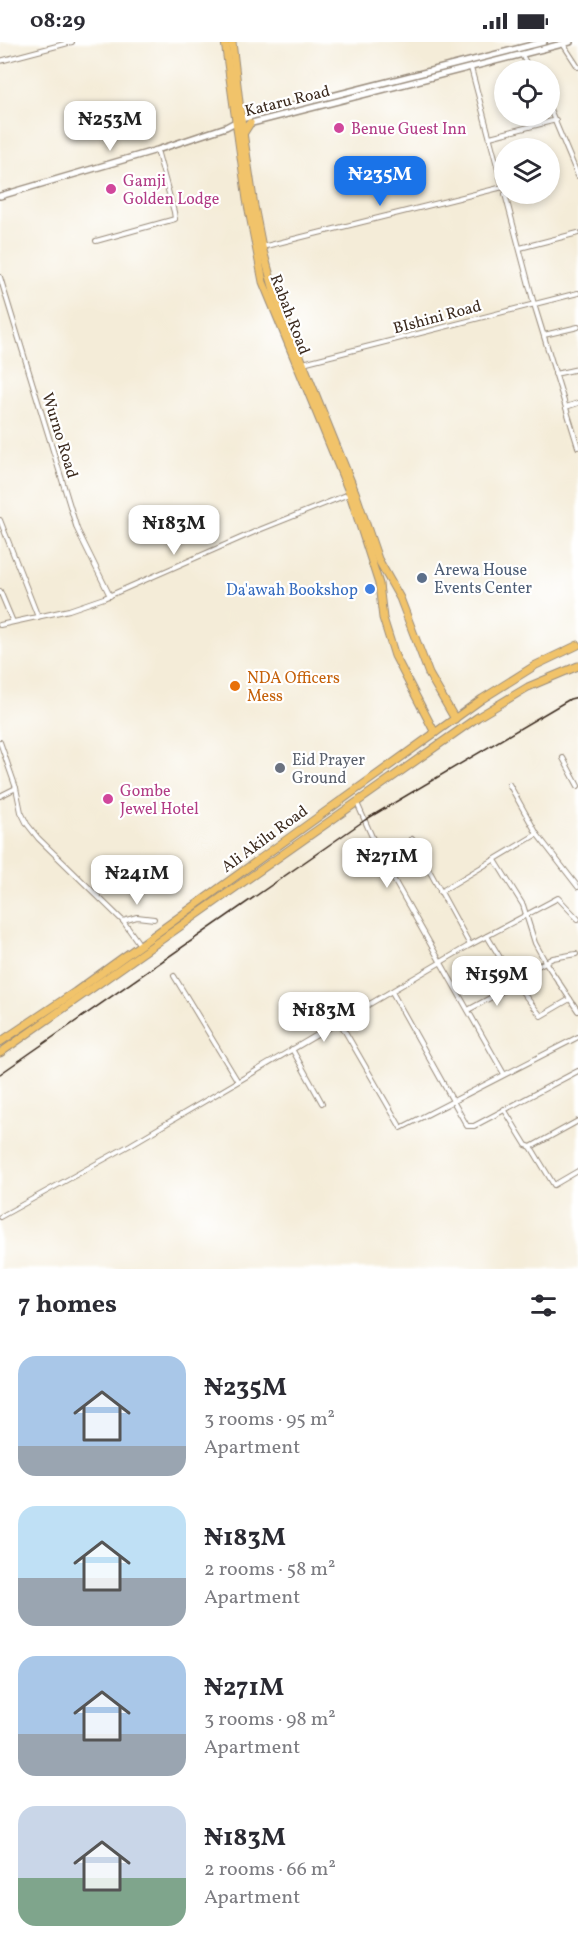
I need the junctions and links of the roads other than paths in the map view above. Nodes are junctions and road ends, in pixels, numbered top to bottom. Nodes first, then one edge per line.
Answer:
1 (72, 42) edge
2 (225, 42) edge
3 (232, 42) edge
4 (544, 42) edge
5 (570, 42) edge
6 (563, 44) junction
7 (521, 54) junction
8 (524, 60) edge
9 (0, 62) edge
10 (471, 67) junction
11 (578, 67) edge
12 (242, 121) junction
13 (533, 126) edge
14 (558, 126) edge
15 (490, 137) junction
16 (157, 150) junction
17 (494, 152) edge
18 (578, 176) edge
19 (494, 193) edge
20 (0, 196) edge
21 (508, 204) edge
22 (578, 233) edge
23 (96, 241) dead end
24 (262, 247) junction
25 (520, 248) junction
26 (0, 277) edge
27 (578, 293) edge
28 (534, 304) junction
29 (578, 327) edge
30 (543, 335) junction
31 (302, 363) junction
32 (578, 369) edge
33 (555, 374) junction
34 (578, 403) edge
35 (566, 407) junction
36 (578, 447) edge
37 (350, 494) junction
38 (0, 520) edge
39 (0, 591) edge
40 (110, 596) junction
41 (38, 616) junction
42 (13, 622) junction
43 (0, 624) edge
44 (578, 645) edge
45 (578, 666) edge
46 (455, 719) junction
47 (435, 732) junction
48 (0, 742) edge
49 (563, 758) dead end
50 (509, 784) dead end
51 (578, 786) edge
52 (16, 788) junction
53 (0, 796) edge
54 (357, 803) junction
55 (537, 834) junction
56 (412, 839) dead end
57 (495, 860) junction
58 (578, 887) edge
59 (440, 892) junction
60 (526, 915) junction
61 (154, 919) dead end
62 (578, 919) edge
63 (123, 921) junction
64 (487, 936) junction
65 (140, 945) junction
66 (470, 945) junction
67 (576, 954) dead end
68 (441, 962) junction
69 (546, 963) junction
70 (174, 976) dead end
71 (513, 979) junction
72 (516, 984) junction
73 (392, 992) junction
74 (570, 999) junction
75 (577, 1007) edge
76 (468, 1010) junction
77 (41, 1015) junction
78 (339, 1021) junction
79 (46, 1022) junction
80 (578, 1037) edge
81 (0, 1042) edge
82 (292, 1049) junction
83 (0, 1053) edge
84 (578, 1071) edge
85 (504, 1074) junction
86 (237, 1080) junction
87 (454, 1101) junction
88 (322, 1103) dead end
89 (504, 1109) junction
90 (578, 1121) edge
91 (531, 1147) junction
92 (578, 1171) edge
93 (0, 1217) edge

1 - 9 street
2 - 12 main road, Rabah Road
3 - 12 main road, Rabah Road
4 - 12 street, Kataru Road
5 - 6 street, Kataru Road
6 - 7 street, Kataru Road
6 - 11 street
7 - 8 street
7 - 10 street, Kataru Road
10 - 12 street, Kataru Road
10 - 15 street
12 - 16 street, Kataru Road
12 - 24 main road, Rabah Road
12 - 37 main road, Rabah Road
13 - 15 street
14 - 18 street
15 - 17 street
16 - 20 street, Kataru Road
16 - 23 street
19 - 24 street
21 - 25 street
22 - 25 street
24 - 31 main road, Rabah Road
25 - 28 street
26 - 40 street, Wurno Road
27 - 28 street, BIshini Road
28 - 30 street
28 - 31 street, BIshini Road
29 - 30 street
30 - 33 street
31 - 46 main road, Rabah Road
32 - 33 street
33 - 35 street
34 - 35 street
35 - 36 street
37 - 40 street
37 - 47 main road, Rabah Road
38 - 41 street
39 - 42 street
40 - 41 street
41 - 42 street
42 - 43 street
44 - 46 main road, Ali Akilu Road
45 - 54 main road, Ali Akilu Road
46 - 47 main road, Ali Akilu Road
47 - 65 main road, Ali Akilu Road
48 - 52 street
49 - 51 street
50 - 55 street
52 - 53 street
52 - 63 street
54 - 68 street
54 - 79 main road, Ali Akilu Road
55 - 57 street
55 - 58 street
56 - 59 street
57 - 59 street
57 - 60 street
59 - 66 street
60 - 62 street
60 - 64 street
60 - 69 street
61 - 63 street
63 - 65 street
64 - 66 street
64 - 71 street
65 - 77 main road, Ali Akilu Road
66 - 68 street
67 - 69 street
68 - 73 street
68 - 76 street
69 - 71 street
69 - 74 street
70 - 86 street
71 - 72 street
72 - 74 street
72 - 76 street
73 - 78 street
73 - 87 street
74 - 75 street
76 - 85 street
77 - 79 main road
77 - 81 main road, Ali Akilu Road
78 - 82 street
78 - 87 street
79 - 83 main road, Ali Akilu Road
80 - 85 street
82 - 86 street
82 - 88 street
84 - 89 street
85 - 87 street
86 - 93 street
87 - 89 street
89 - 91 street
90 - 91 street
91 - 92 street

